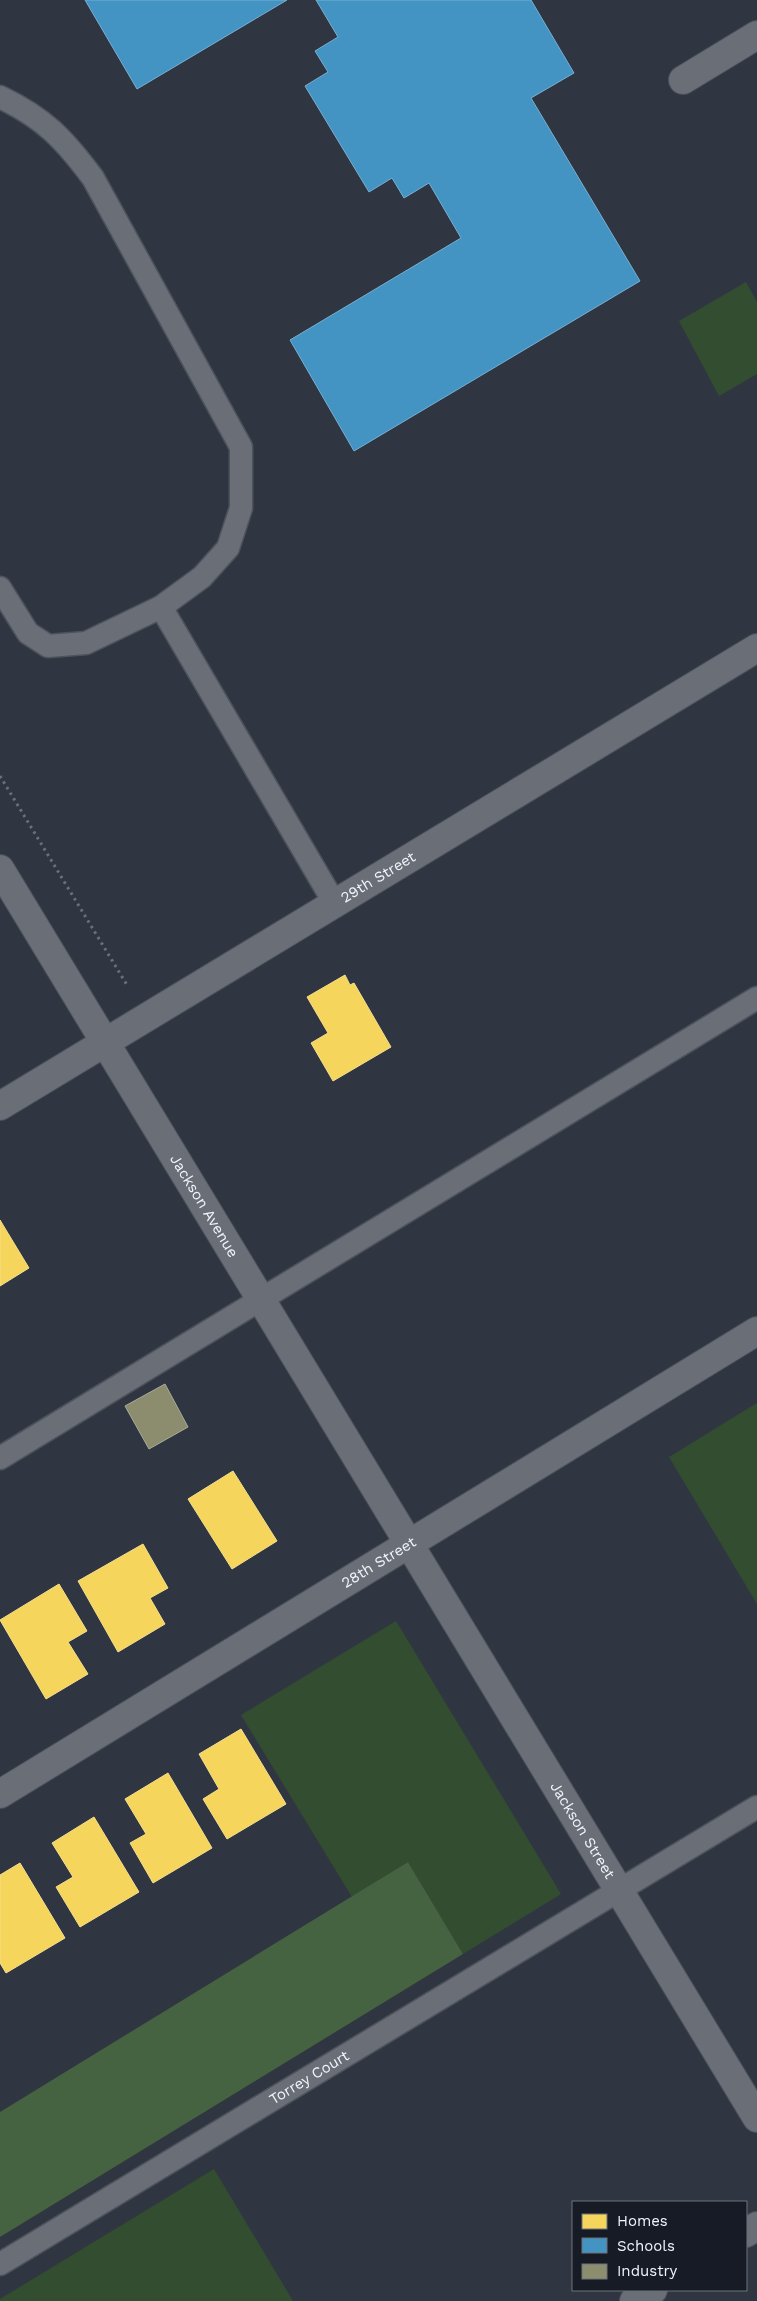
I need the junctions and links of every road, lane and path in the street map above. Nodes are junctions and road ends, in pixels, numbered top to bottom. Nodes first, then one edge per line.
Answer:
1 (757, 35) edge
2 (683, 80) dead end
3 (0, 97) edge
4 (0, 588) edge
5 (161, 607) junction
6 (757, 648) edge
7 (0, 776) edge
8 (0, 868) edge
9 (335, 904) junction
10 (127, 985) dead end
11 (757, 998) edge
12 (105, 1043) junction
13 (0, 1106) edge
14 (260, 1299) junction
15 (757, 1331) edge
16 (0, 1458) edge
17 (408, 1542) junction
18 (0, 1794) edge
19 (757, 1807) edge
20 (619, 1890) junction
21 (757, 2118) edge
22 (0, 2264) edge
23 (651, 2291) edge
24 (634, 2301) edge

1 - 2 street
3 - 5 lane
4 - 5 lane
5 - 9 lane
6 - 9 street, 29th Street
7 - 10 path
8 - 12 street, Jackson Avenue
9 - 12 street, 29th Street
11 - 14 lane
12 - 13 street, 29th Street
12 - 14 street, Jackson Avenue
14 - 16 lane
14 - 17 street, Jackson Avenue
15 - 17 street, 28th Street
17 - 18 street, 28th Street
17 - 20 street, Jackson Street
19 - 20 lane, Torrey Court
20 - 21 street, Jackson Street
20 - 22 lane, Torrey Court
23 - 24 street

